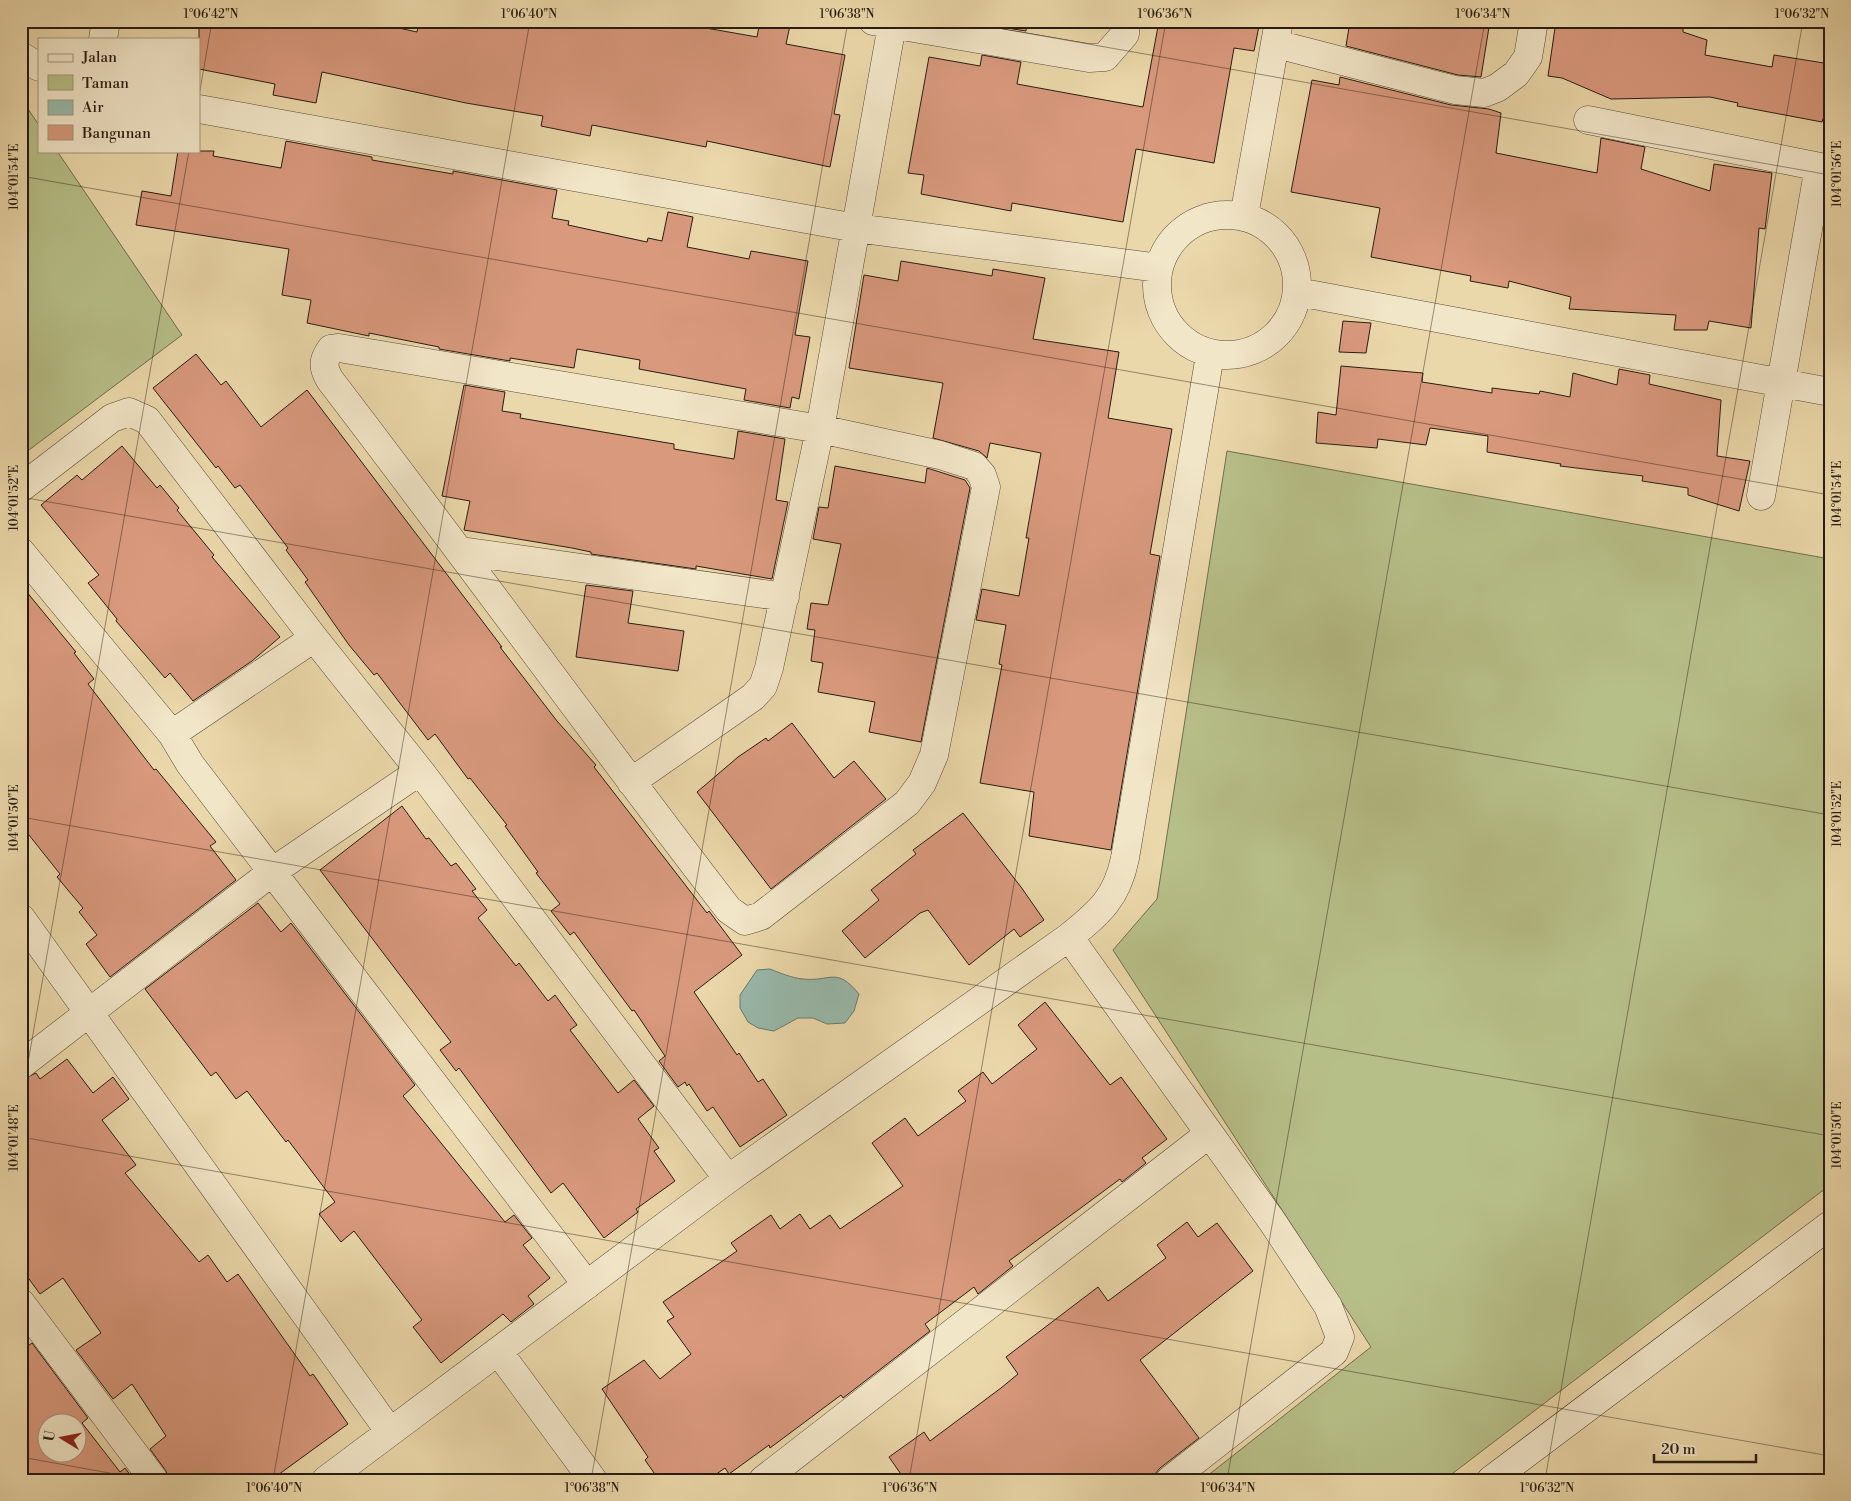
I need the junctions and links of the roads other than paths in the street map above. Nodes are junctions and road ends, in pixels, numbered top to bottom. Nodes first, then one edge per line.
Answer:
1 (106, 21) edge
2 (1126, 21) edge
3 (1534, 21) edge
4 (898, 24) edge
5 (1278, 33) edge
6 (103, 38) edge
7 (21, 56) edge
8 (38, 66) edge
9 (200, 109) edge
10 (1588, 120) dead end
11 (1824, 168) edge
12 (1244, 216) junction
13 (856, 228) junction
14 (1159, 268) junction
15 (1298, 292) junction
16 (1210, 355) junction
17 (1780, 383) junction
18 (1830, 392) edge
19 (820, 429) junction
20 (21, 488) edge
21 (1761, 496) dead end
22 (461, 550) junction
23 (21, 552) edge
24 (785, 597) junction
25 (314, 638) junction
26 (172, 734) junction
27 (420, 770) junction
28 (631, 782) junction
29 (272, 872) junction
30 (21, 918) edge
31 (1069, 937) junction
32 (90, 1013) junction
33 (21, 1065) edge
34 (1210, 1134) junction
35 (728, 1179) junction
36 (1830, 1225) edge
37 (587, 1285) junction
38 (21, 1303) edge
39 (498, 1352) junction
40 (390, 1432) junction
41 (154, 1480) edge
42 (326, 1480) edge
43 (593, 1480) edge
44 (763, 1480) edge
45 (1170, 1480) edge
46 (1491, 1480) edge

1 - 6 street
2 - 4 street
3 - 5 street
4 - 13 street
5 - 12 street
7 - 8 street
9 - 13 street
10 - 11 street
11 - 17 street
12 - 14 street
12 - 15 street
13 - 14 street
13 - 19 street
14 - 16 street
15 - 16 street
15 - 17 street
16 - 31 street
17 - 18 street
17 - 21 street
19 - 22 street
19 - 24 street
19 - 28 street
20 - 25 street
22 - 24 street
22 - 28 street
23 - 26 street
24 - 28 street
25 - 26 street
25 - 27 street
26 - 29 street
27 - 29 street
27 - 35 street
29 - 32 street
29 - 37 street
30 - 32 street
31 - 34 street
31 - 35 street
32 - 33 street
32 - 40 street
34 - 44 street
34 - 45 street
35 - 37 street
36 - 46 street
37 - 39 street
38 - 41 street
39 - 40 street
39 - 43 street
40 - 42 street

